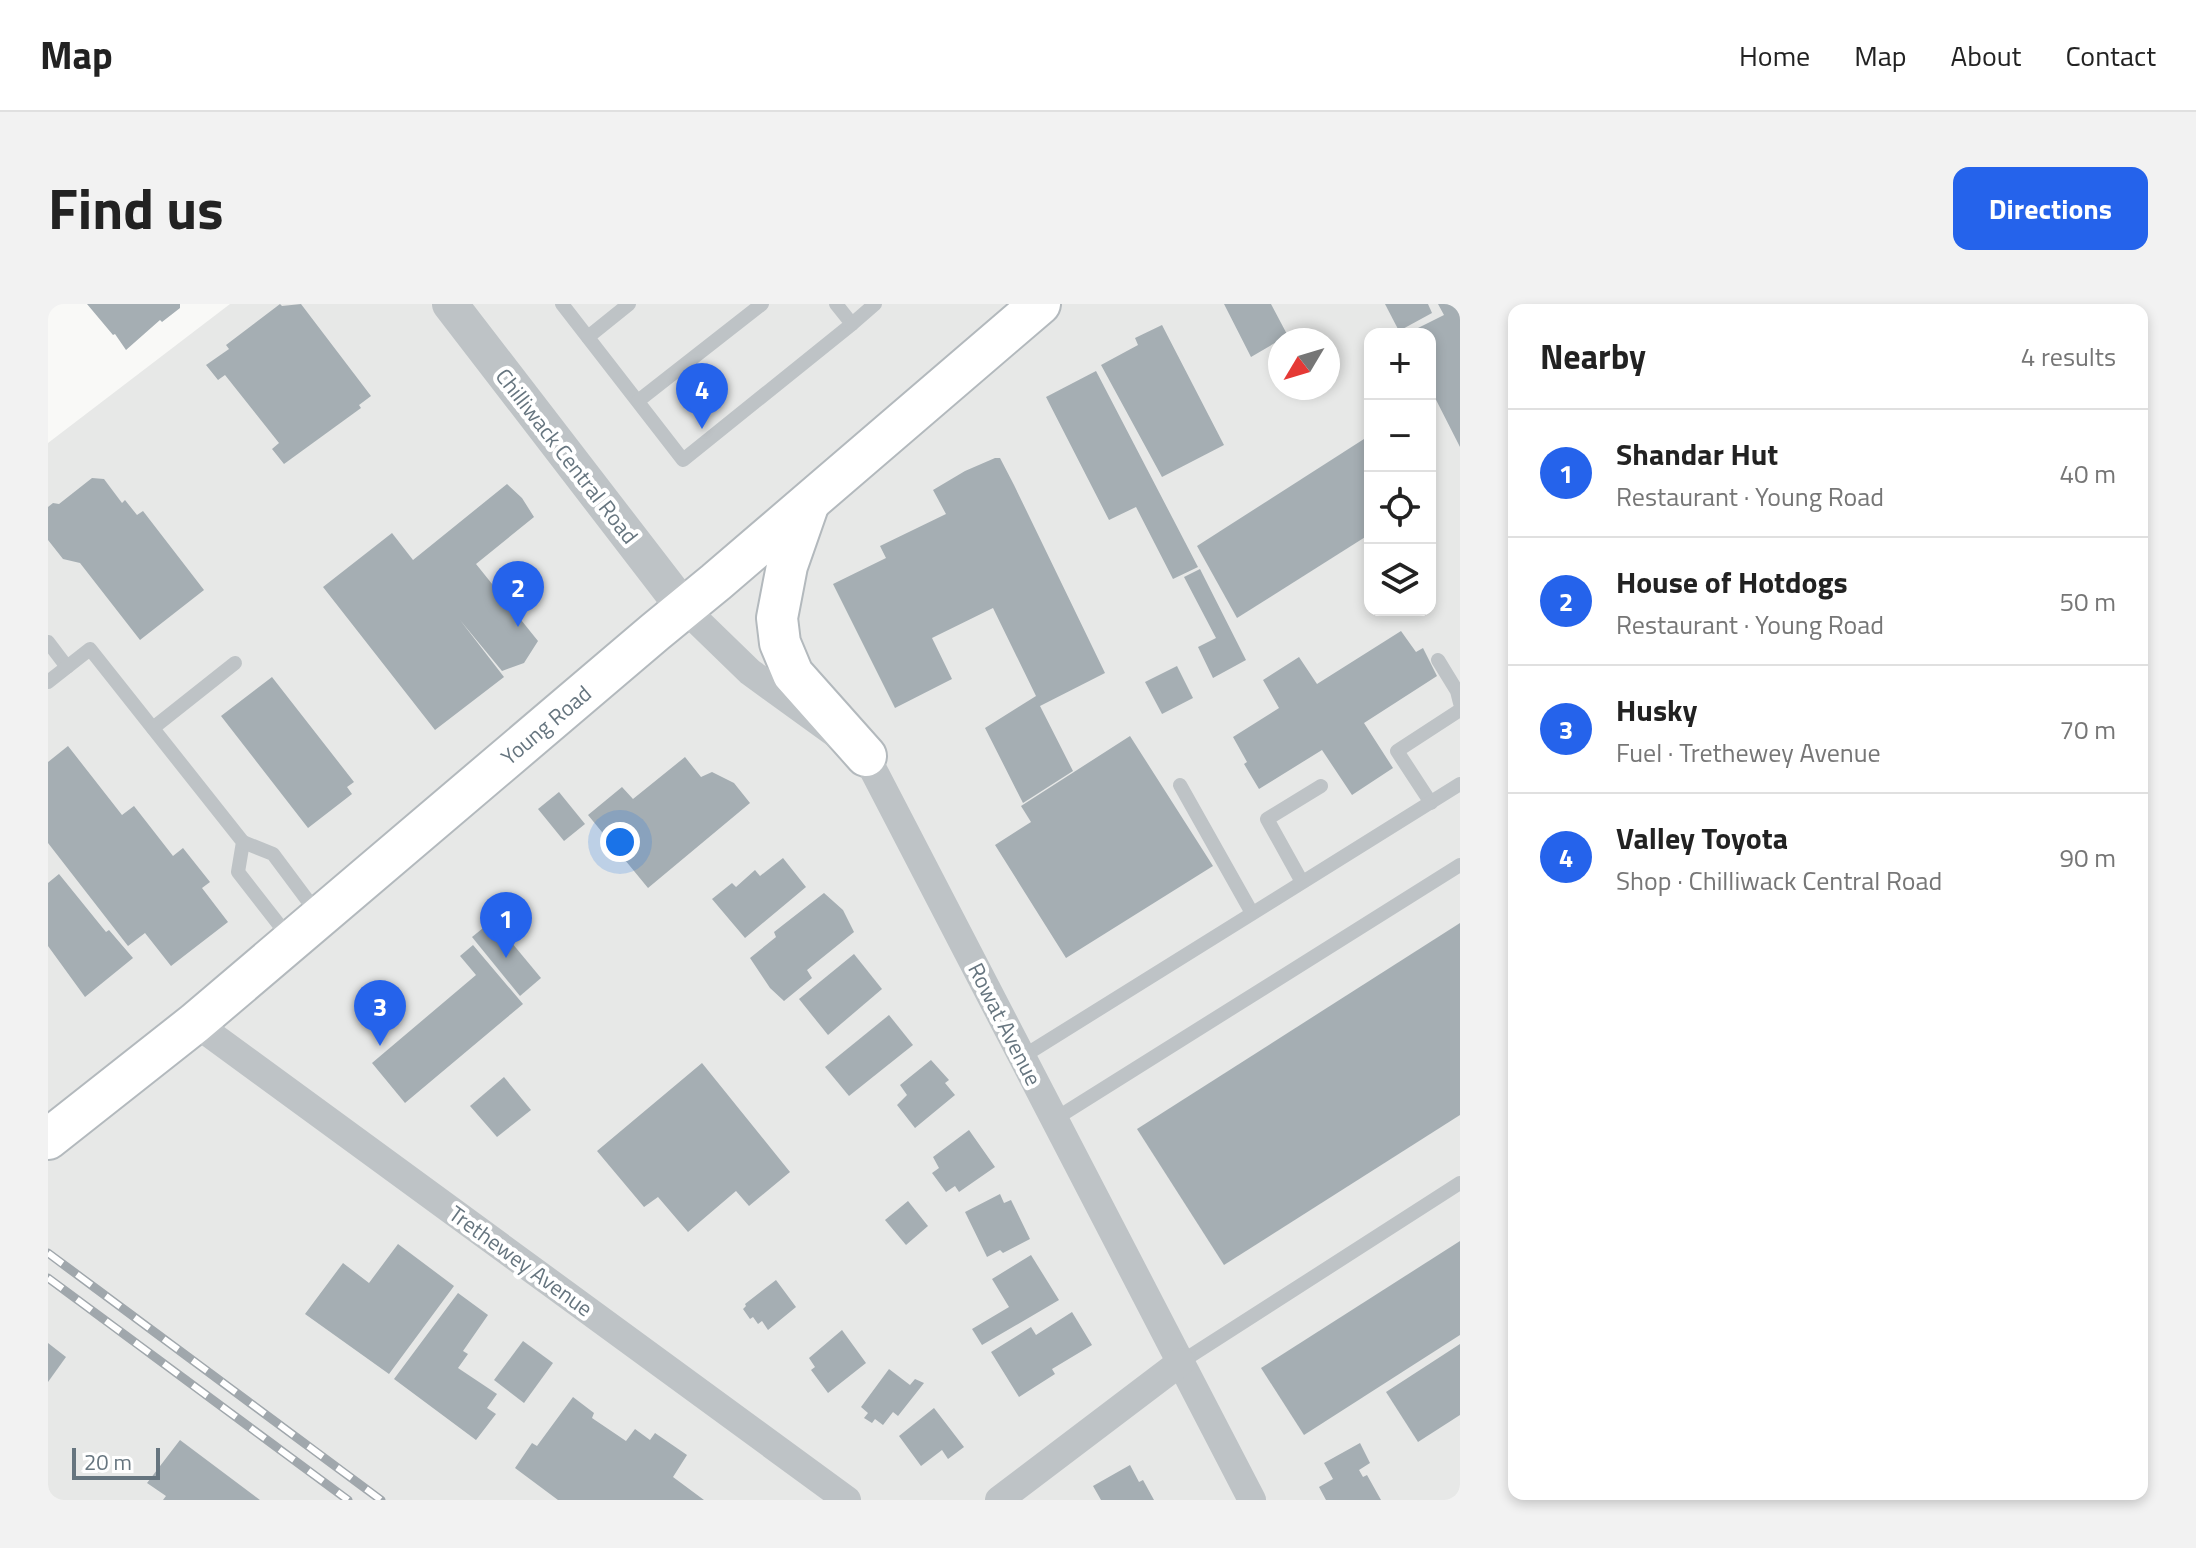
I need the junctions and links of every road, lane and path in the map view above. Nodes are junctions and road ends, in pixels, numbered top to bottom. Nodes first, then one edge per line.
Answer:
1 (450, 304) edge
2 (562, 304) edge
3 (629, 304) edge
4 (762, 304) edge
5 (836, 304) edge
6 (875, 304) edge
7 (1038, 304) edge
8 (852, 324) junction
9 (588, 337) junction
10 (638, 401) junction
11 (809, 503) junction
12 (684, 608) junction
13 (48, 642) edge
14 (1438, 660) dead end
15 (235, 663) dead end
16 (67, 667) junction
17 (48, 682) edge
18 (1460, 703) edge
19 (1460, 710) edge
20 (153, 728) junction
21 (866, 756) junction
22 (1460, 784) edge
23 (1180, 785) dead end
24 (1321, 786) dead end
25 (1431, 803) junction
26 (243, 842) junction
27 (1460, 865) edge
28 (1302, 882) junction
29 (1252, 913) junction
30 (306, 929) junction
31 (195, 1023) junction
32 (1022, 1057) junction
33 (1055, 1119) junction
34 (48, 1139) edge
35 (1460, 1183) edge
36 (1181, 1362) junction
37 (847, 1500) edge
38 (999, 1500) edge
39 (1252, 1500) edge

1 - 12 street, Chilliwack Central Road
2 - 9 lane
3 - 9 lane
4 - 10 lane
5 - 8 lane
6 - 8 lane
7 - 11 main road, Young Road
8 - 10 lane
9 - 10 lane
11 - 12 main road, Young Road
11 - 21 main road
12 - 21 street, Rowat Avenue
12 - 30 main road, Young Road
13 - 16 lane
14 - 18 lane
15 - 20 lane
16 - 17 lane
16 - 20 lane
19 - 25 lane
20 - 26 lane
21 - 32 street, Rowat Avenue
22 - 25 lane
23 - 29 lane
24 - 28 lane
25 - 28 lane
26 - 30 lane
26 - 30 lane
27 - 33 lane
28 - 29 lane
29 - 32 lane
30 - 31 main road, Young Road
31 - 34 main road, Young Road
31 - 37 street, Trethewey Avenue
32 - 33 street, Rowat Avenue
33 - 36 street, Rowat Avenue
35 - 36 lane
36 - 38 street
36 - 39 street, Rowat Avenue

